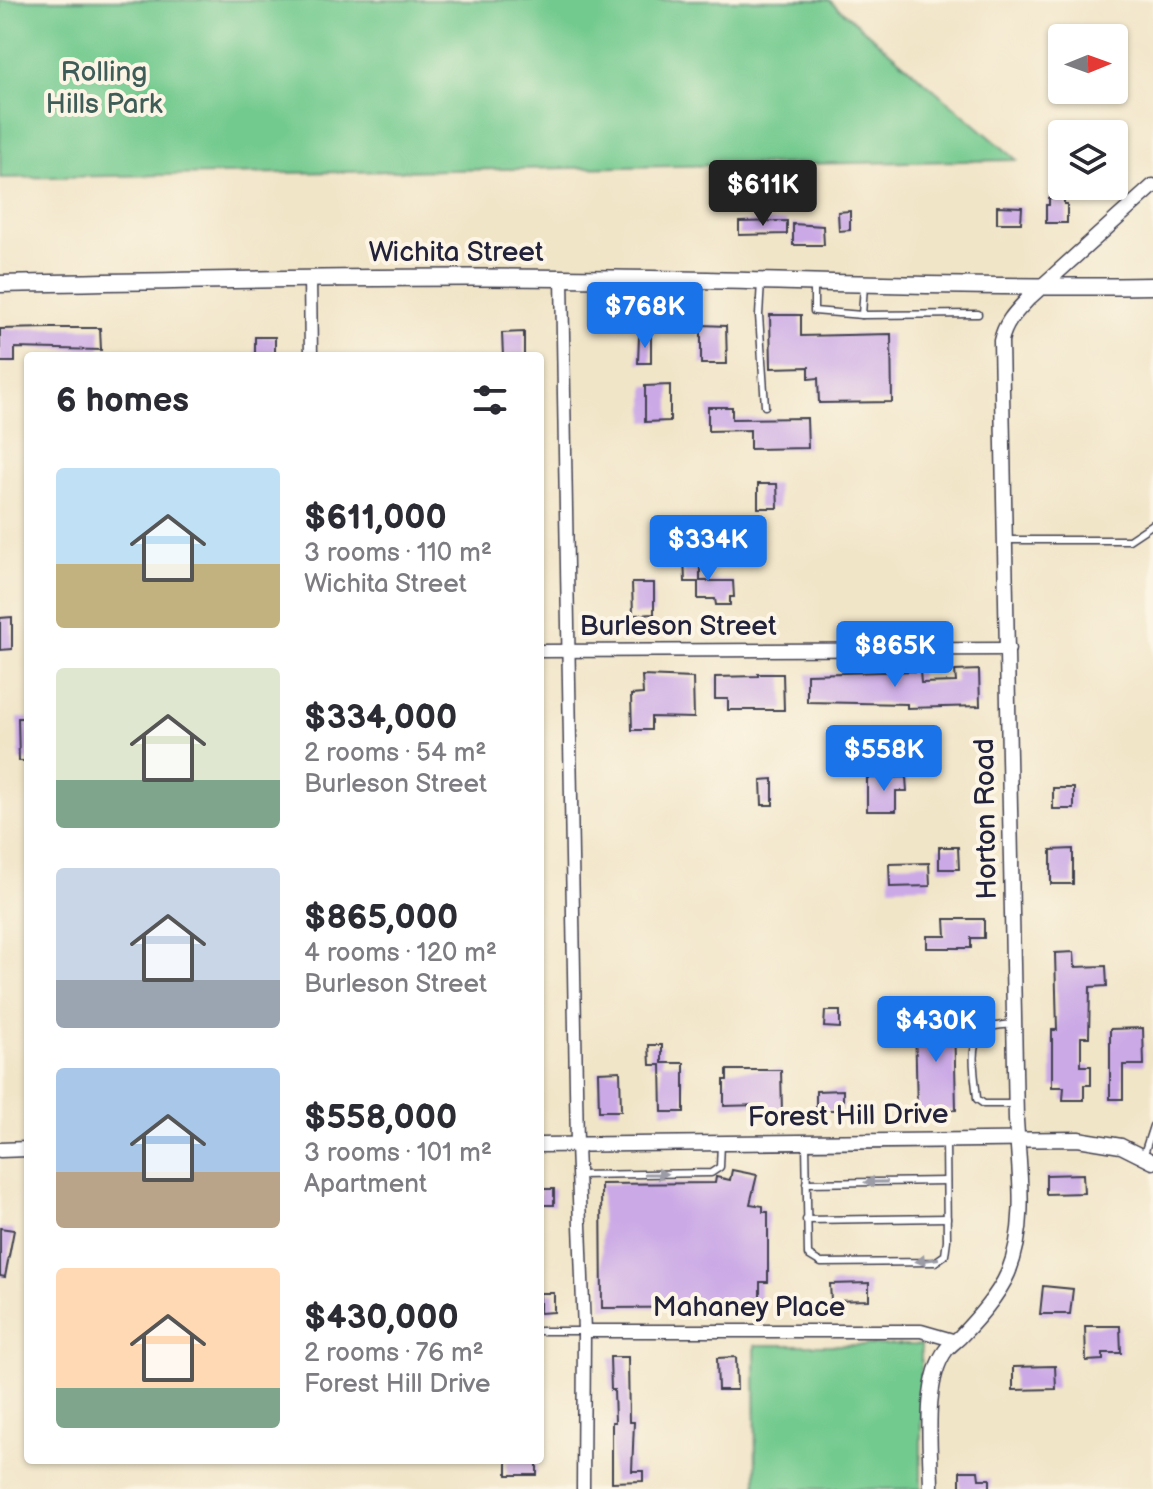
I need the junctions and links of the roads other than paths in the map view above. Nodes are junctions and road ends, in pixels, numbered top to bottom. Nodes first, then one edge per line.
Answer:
1 (1153, 186) edge
2 (310, 278) junction
3 (562, 278) junction
4 (761, 282) junction
5 (814, 283) junction
6 (0, 284) edge
7 (864, 285) junction
8 (1153, 286) edge
9 (1041, 288) junction
10 (978, 314) dead end
11 (862, 315) junction
12 (311, 352) edge
13 (765, 406) dead end
14 (1153, 524) edge
15 (1006, 540) junction
16 (1009, 649) junction
17 (567, 650) junction
18 (544, 651) edge
19 (1015, 1024) junction
20 (1016, 1104) junction
21 (1153, 1126) edge
22 (1017, 1140) junction
23 (946, 1141) junction
24 (806, 1142) junction
25 (721, 1143) junction
26 (544, 1145) edge
27 (577, 1145) junction
28 (24, 1149) edge
29 (0, 1150) edge
30 (1148, 1159) edge
31 (578, 1175) junction
32 (946, 1181) junction
33 (806, 1183) junction
34 (947, 1218) junction
35 (806, 1220) junction
36 (544, 1331) edge
37 (584, 1331) junction
38 (956, 1341) junction
39 (583, 1489) edge
40 (931, 1489) edge

1 - 9 street, Horton Road
2 - 3 main road, Wichita Street
2 - 6 main road, Wichita Street
2 - 12 street
3 - 4 main road, Wichita Street
3 - 17 street
4 - 5 main road, Wichita Street
4 - 13 lane
5 - 7 main road, Wichita Street
5 - 11 lane
7 - 9 main road, Wichita Street
7 - 11 lane
8 - 9 main road, Wichita Street
9 - 15 street, Horton Road
10 - 11 lane
14 - 15 lane
15 - 16 street, Horton Road
16 - 17 street, Burleson Street
16 - 19 street, Horton Road
17 - 18 street, Burleson Street
17 - 27 street
19 - 20 street, Horton Road
19 - 20 lane
20 - 22 street, Horton Road
21 - 30 lane
22 - 23 street, Forest Hill Drive
22 - 30 street, Forest Hill Drive
22 - 38 street, Horton Road
23 - 24 street, Forest Hill Drive
23 - 32 lane
24 - 25 street, Forest Hill Drive
24 - 33 lane
25 - 27 street, Forest Hill Drive
31 -> 25 lane
26 - 27 street, Forest Hill Drive
27 - 31 street
28 - 29 street
31 - 37 street
32 -> 33 lane
32 - 34 lane
33 - 35 lane
34 - 35 lane
34 -> 35 lane
36 - 37 lane, Mahaney Place
37 - 38 street, Mahaney Place
37 - 39 street
38 - 40 street, Horton Road

